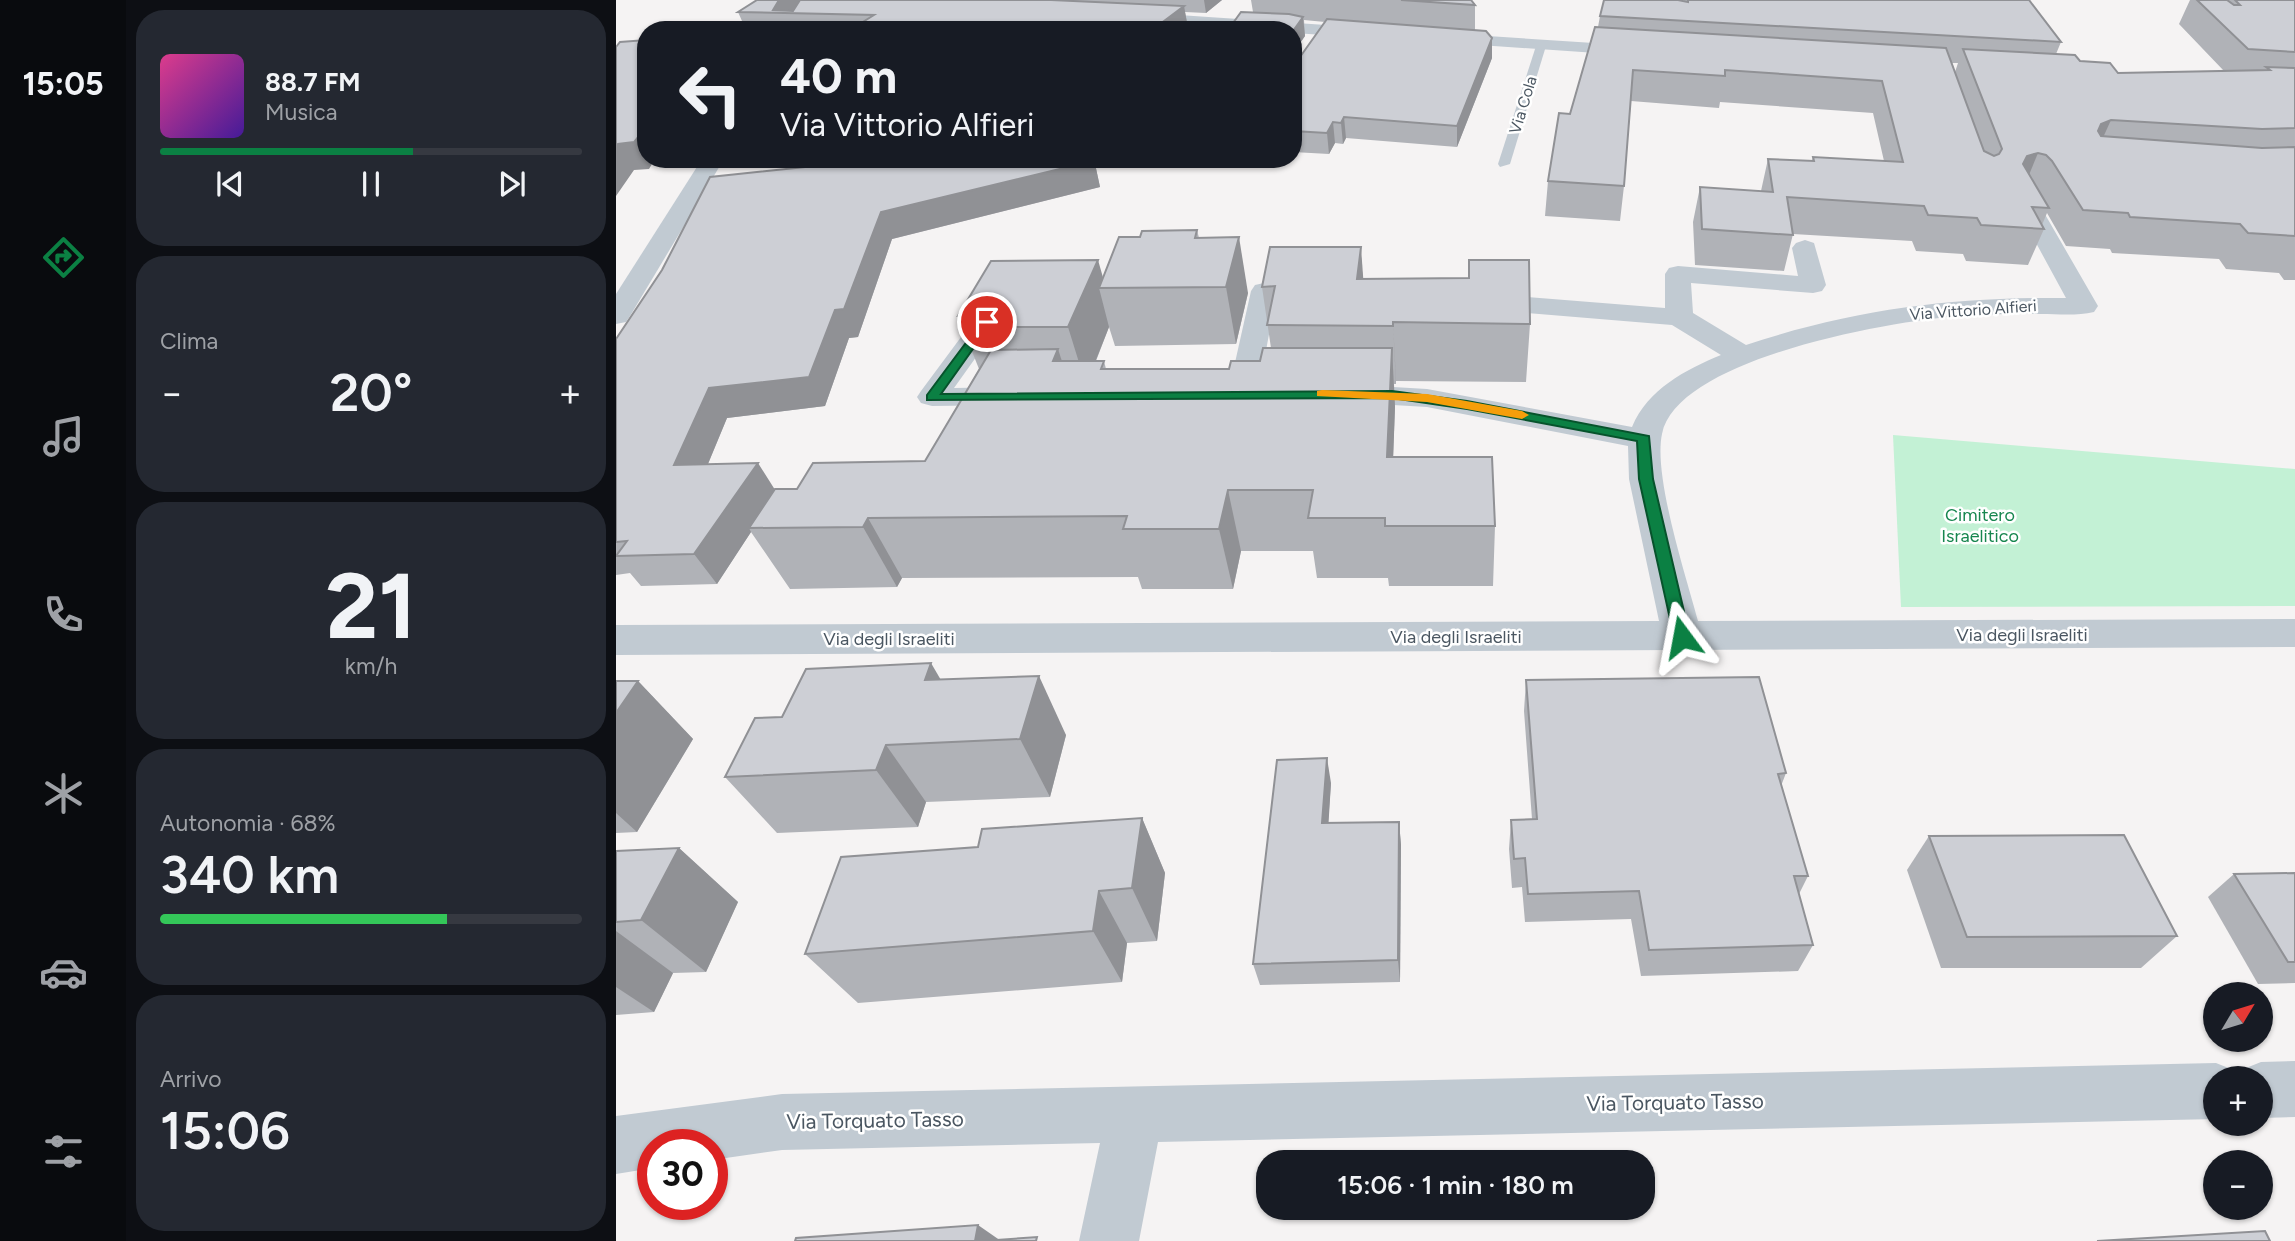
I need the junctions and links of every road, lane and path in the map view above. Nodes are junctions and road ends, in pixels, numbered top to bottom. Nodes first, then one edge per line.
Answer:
1 (1119, 16) edge
2 (1170, 21) edge
3 (1302, 28) edge
4 (1322, 29) junction
5 (1390, 34) edge
6 (1418, 37) edge
7 (1541, 46) junction
8 (1308, 50) edge
9 (1665, 53) edge
10 (1504, 164) dead end
11 (707, 168) edge
12 (2023, 197) edge
13 (1805, 248) dead end
14 (1264, 291) edge
15 (1466, 300) edge
16 (1000, 304) edge
17 (616, 316) edge
18 (1679, 317) junction
19 (1744, 356) junction
20 (1318, 393) edge
21 (1242, 394) edge
22 (1040, 396) edge
23 (1644, 439) junction
24 (2295, 633) edge
25 (1682, 637) junction
26 (616, 640) edge
27 (2295, 1089) edge
28 (2273, 1090) edge
29 (2203, 1091) edge
30 (1135, 1114) junction
31 (616, 1145) edge
32 (1110, 1241) edge

1 - 2 street
3 - 4 street
4 - 5 street
4 - 8 street
6 - 7 street
7 - 9 street
7 - 10 lane, Via Cola
11 - 17 street
12 - 19 street, Via Vittorio Alfieri
13 - 18 street
14 - 21 street
15 - 18 street
16 - 22 street
18 - 19 street
19 - 23 street, Via Vittorio Alfieri
20 - 23 street
23 - 25 street, Via Vittorio Alfieri
24 - 25 street, Via degli Israeliti
25 - 26 street, Via degli Israeliti
27 - 28 street
29 - 30 street, Via Torquato Tasso
30 - 31 street, Via Torquato Tasso
30 - 32 street

